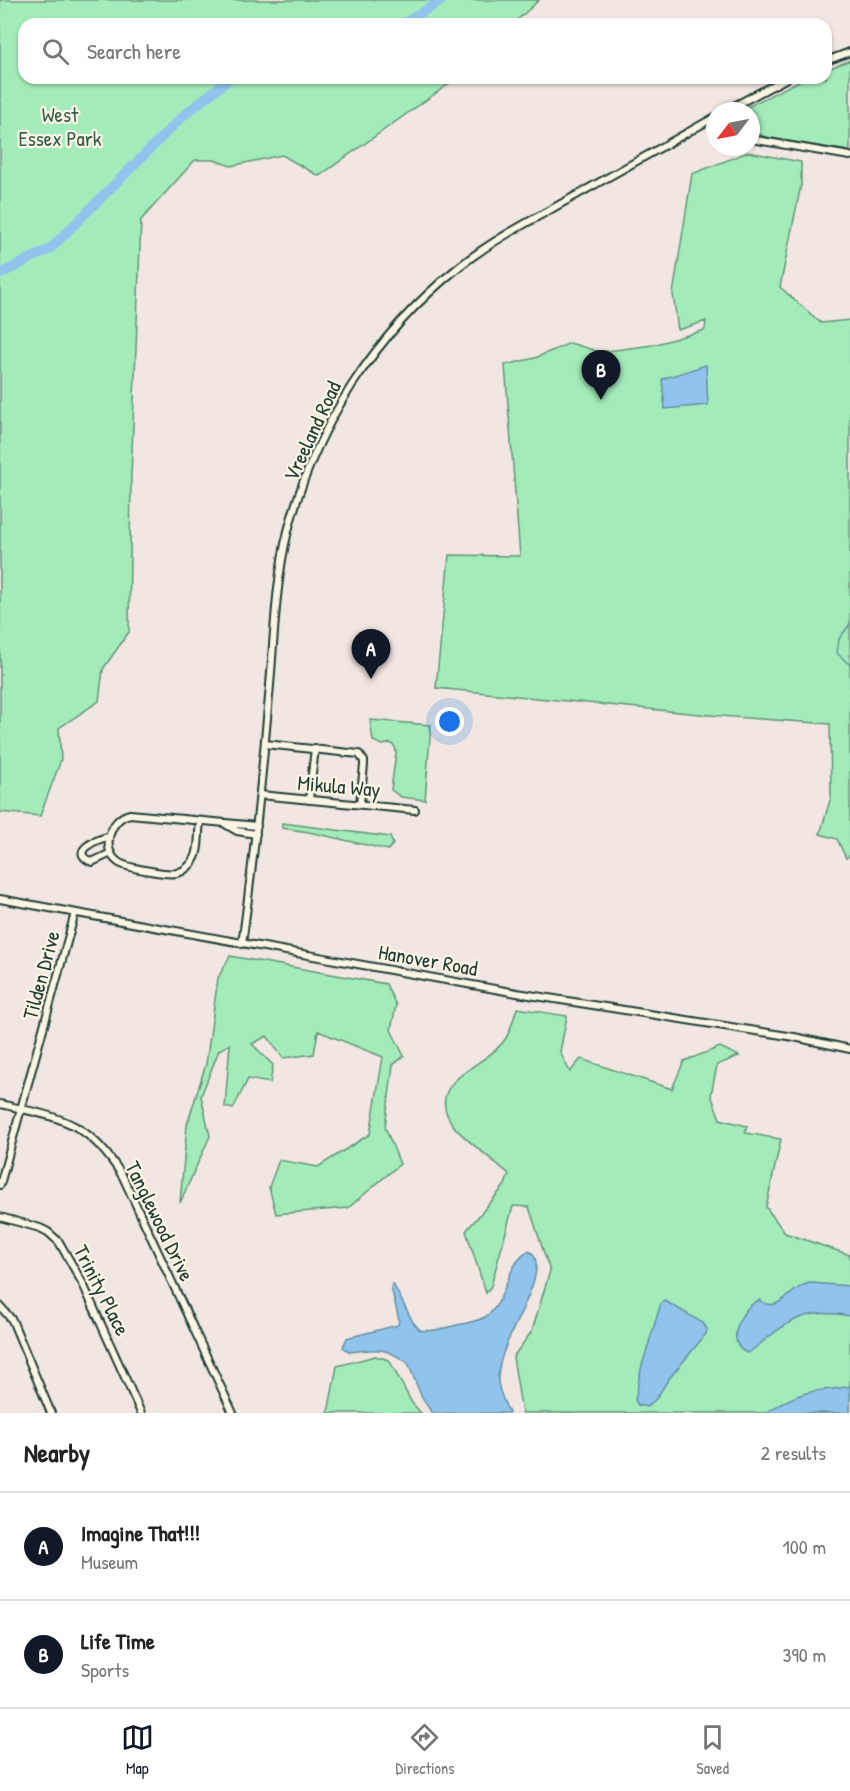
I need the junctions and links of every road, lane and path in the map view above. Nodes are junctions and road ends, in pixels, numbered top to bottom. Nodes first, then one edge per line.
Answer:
1 (850, 52) edge
2 (832, 59) edge
3 (776, 84) edge
4 (744, 102) edge
5 (706, 122) edge
6 (760, 141) edge
7 (850, 156) edge
8 (265, 744) junction
9 (315, 748) junction
10 (260, 795) junction
11 (309, 800) junction
12 (360, 804) junction
13 (415, 810) dead end
14 (200, 822) junction
15 (224, 824) junction
16 (257, 826) junction
17 (256, 834) junction
18 (109, 837) junction
19 (111, 853) junction
20 (0, 899) edge
21 (75, 913) junction
22 (242, 944) junction
23 (850, 1049) edge
24 (0, 1104) edge
25 (21, 1109) junction
26 (0, 1185) edge
27 (0, 1217) edge
28 (0, 1306) edge
29 (51, 1413) edge
30 (141, 1413) edge
31 (232, 1413) edge

1 - 2 street
3 - 4 street
5 - 8 street, Vreeland Road
6 - 7 street
8 - 9 street
8 - 10 street, Vreeland Road
9 - 11 street
9 - 12 street
10 - 11 street, Mikula Way
10 - 16 street, Vreeland Road
11 - 12 street, Mikula Way
12 - 13 street, Mikula Way
14 - 15 street
14 - 18 street
14 - 19 street
15 - 16 street
15 - 17 street
16 - 17 street, Vreeland Road
17 - 22 street, Vreeland Road
18 - 19 street
18 - 19 street
20 - 21 street, Hanover Road
21 - 22 street, Hanover Road
21 - 25 street, Tilden Drive
22 - 23 street, Hanover Road
24 - 25 street, Tanglewood Drive
25 - 26 street, Tilden Drive
25 - 31 street, Tanglewood Drive
27 - 30 street, Trinity Place
28 - 29 street

